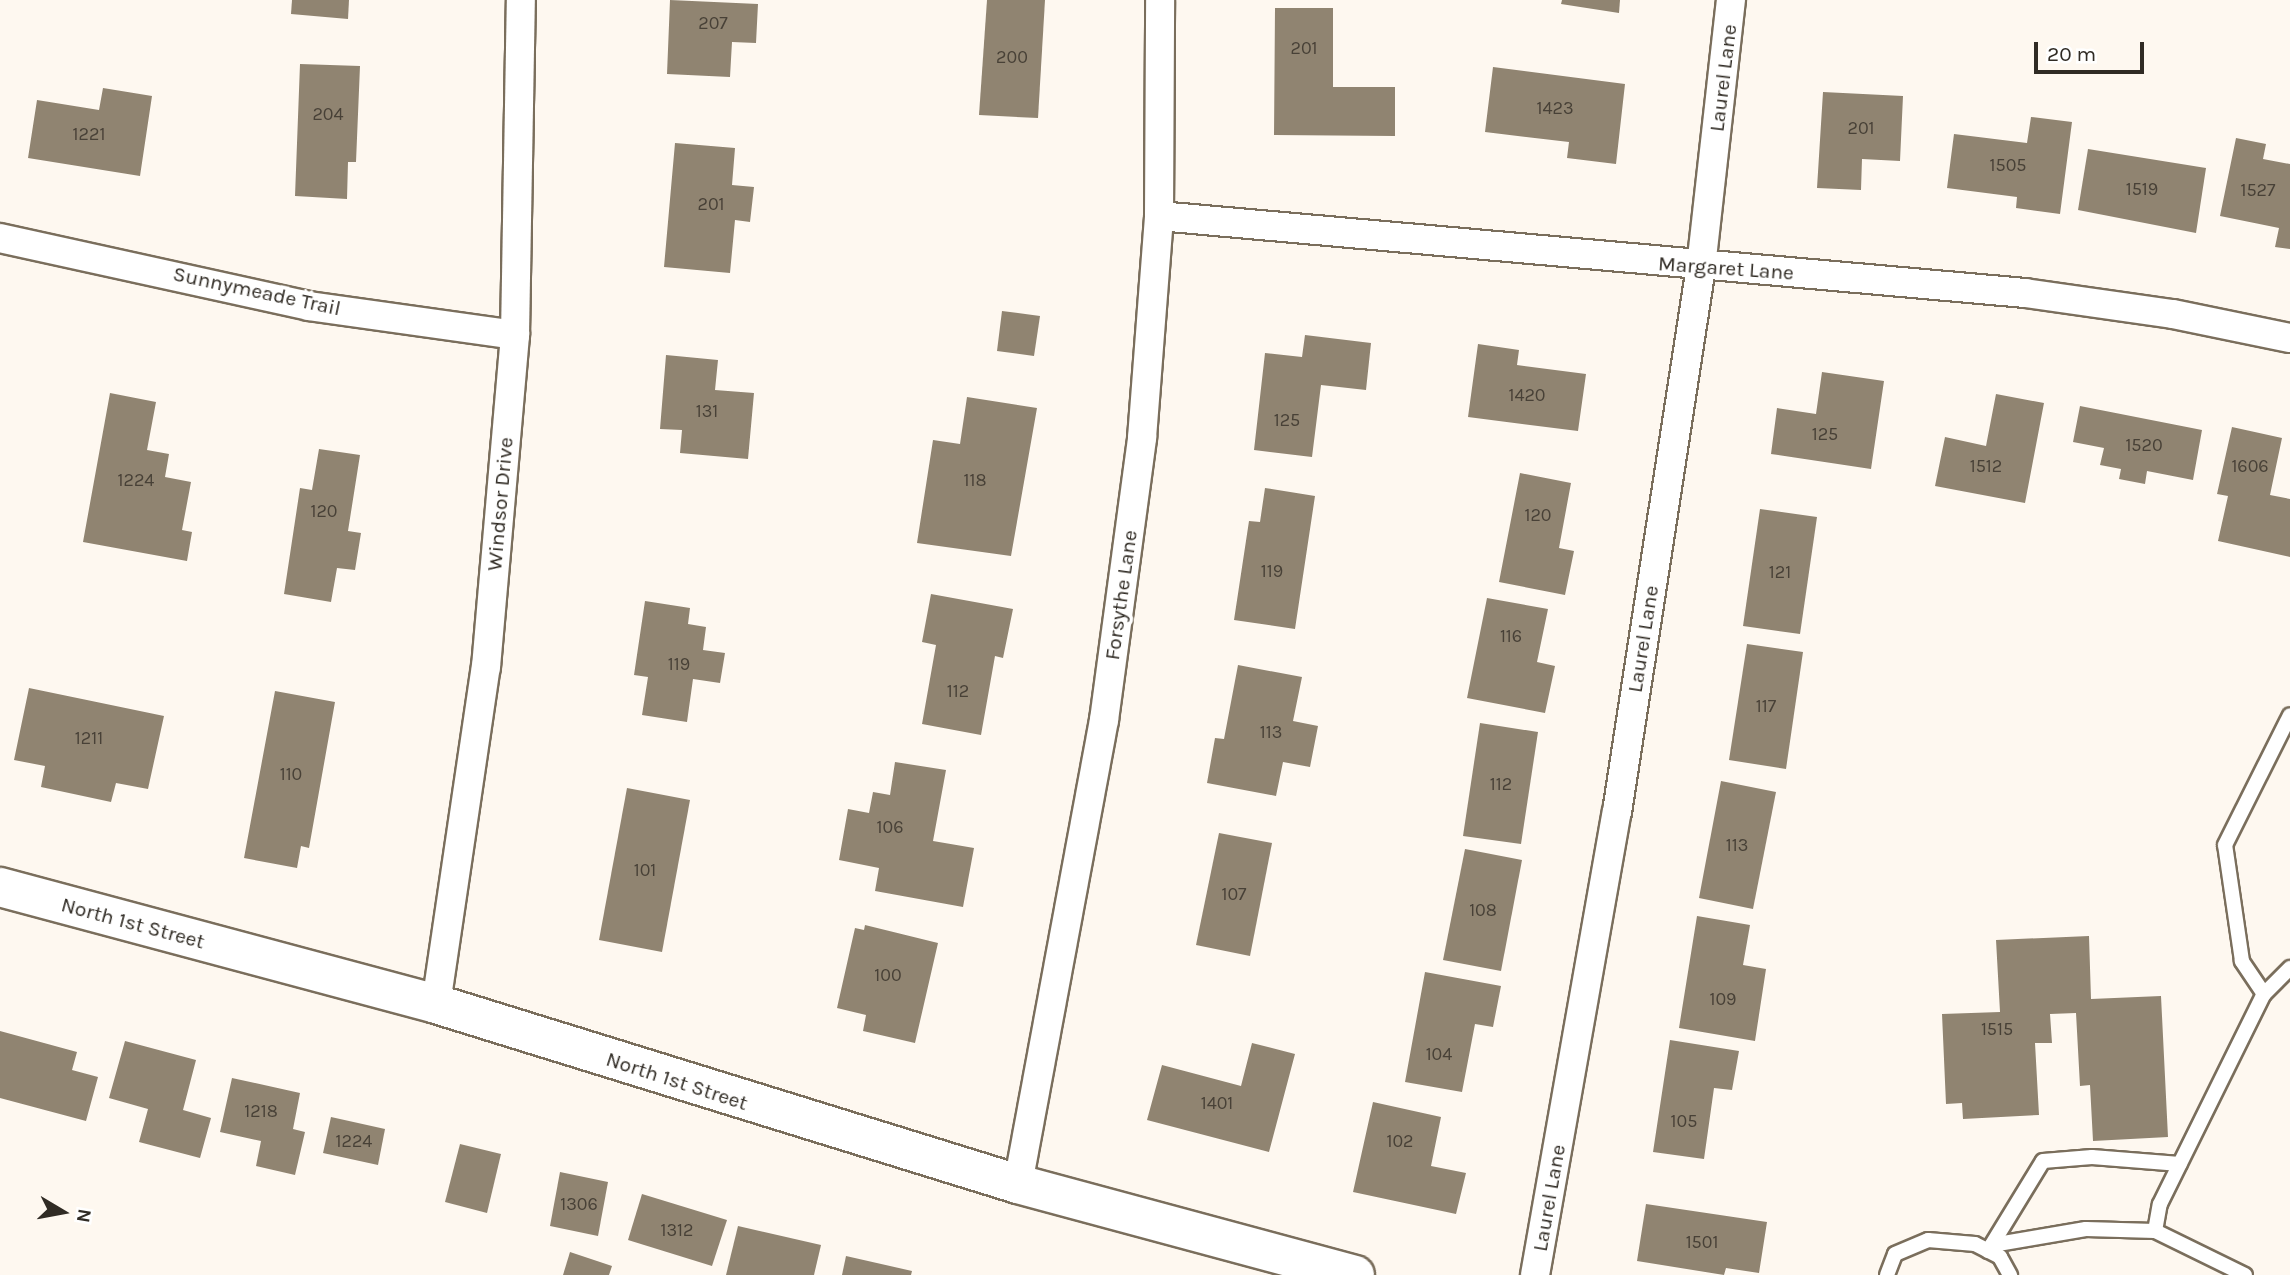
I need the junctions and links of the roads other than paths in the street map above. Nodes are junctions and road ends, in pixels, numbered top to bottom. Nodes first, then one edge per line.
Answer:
1 (521, 0) edge
2 (1160, 0) edge
3 (1731, 0) edge
4 (1159, 216) junction
5 (0, 238) edge
6 (1701, 267) junction
7 (515, 335) junction
8 (2290, 338) edge
9 (2290, 715) edge
10 (0, 887) edge
11 (2290, 968) edge
12 (2264, 994) junction
13 (436, 1004) junction
14 (2180, 1164) junction
15 (1018, 1184) junction
16 (2155, 1231) junction
17 (1990, 1248) junction
18 (1355, 1275) edge
19 (1535, 1275) edge
20 (1887, 1275) edge
21 (2010, 1275) edge
22 (2245, 1275) edge

1 - 7 street, Windsor Drive
2 - 4 street, Forsythe Lane
3 - 6 street, Laurel Lane
4 - 6 street, Margaret Lane
4 - 15 street, Forsythe Lane
5 - 7 street, Sunnymeade Trail
6 - 8 street, Margaret Lane
6 - 19 street, Laurel Lane
7 - 13 street, Windsor Drive
9 - 12 lane
10 - 13 street, North 1st Street
11 - 12 lane
12 - 14 lane
13 - 15 street, North 1st Street
14 - 16 lane
14 - 17 lane
15 - 18 street, North 1st Street
16 - 17 lane
16 - 22 lane
17 - 20 lane
17 - 21 lane

